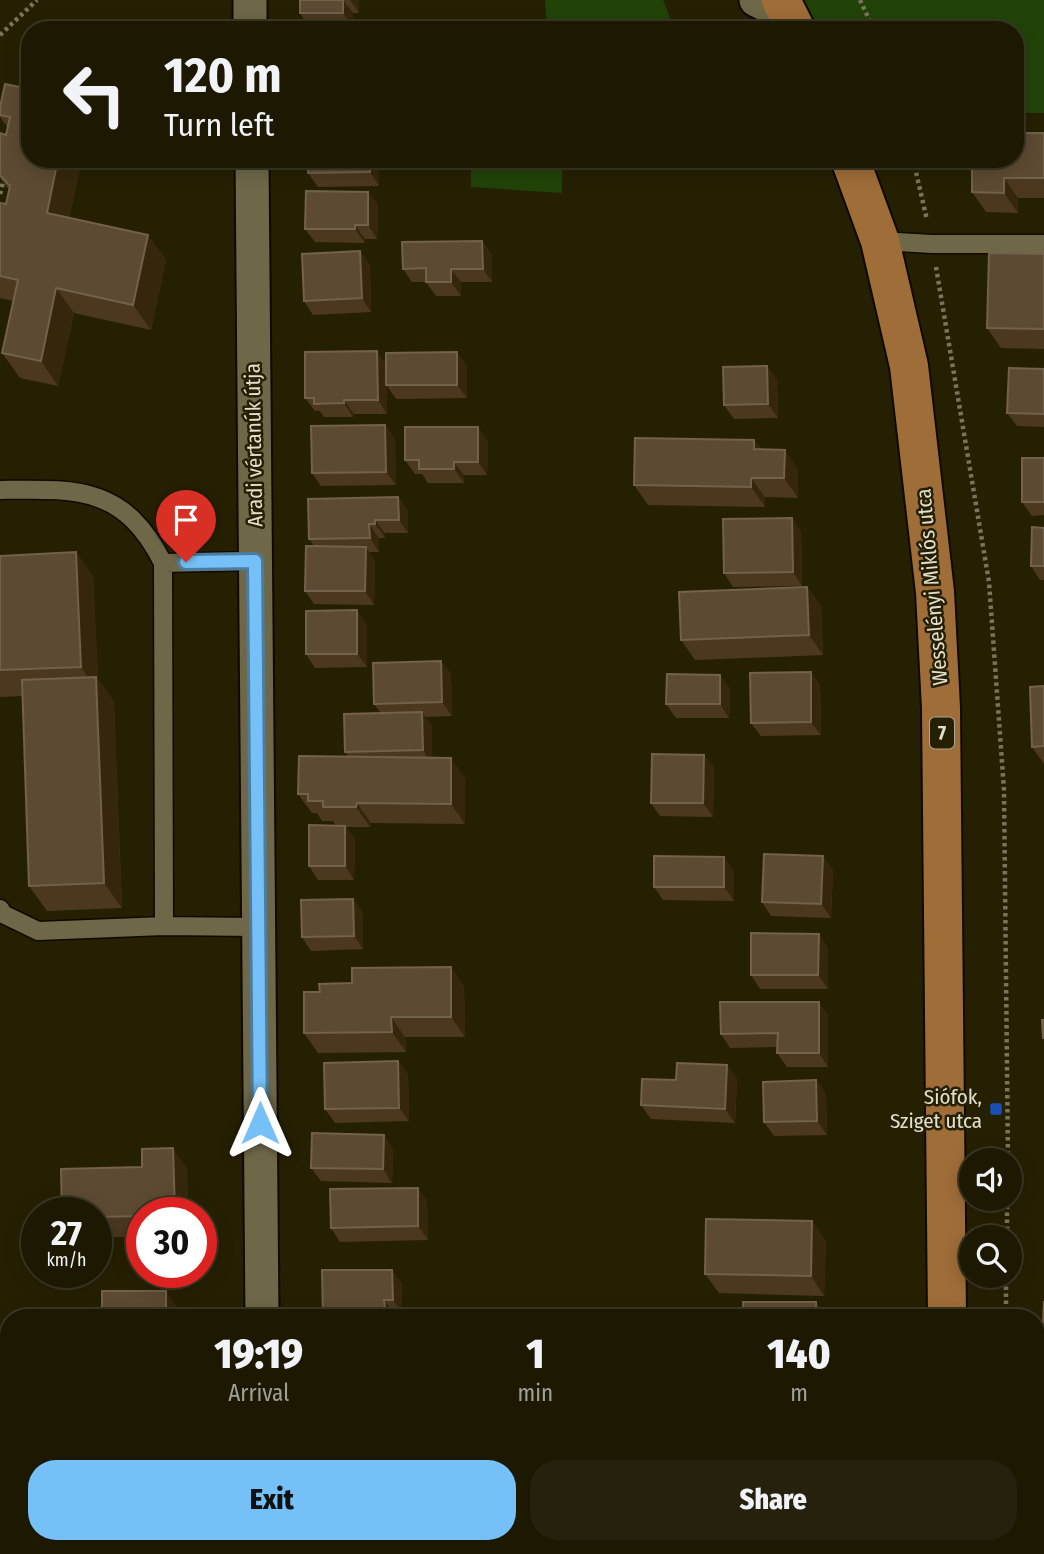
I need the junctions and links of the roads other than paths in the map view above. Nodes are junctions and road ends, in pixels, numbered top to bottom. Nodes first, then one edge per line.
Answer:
1 (250, 0) edge
2 (756, 0) edge
3 (789, 16) edge
4 (250, 21) edge
5 (251, 168) edge
6 (853, 168) edge
7 (880, 241) junction
8 (1044, 244) edge
9 (0, 490) edge
10 (255, 561) junction
11 (163, 563) junction
12 (0, 909) edge
13 (164, 926) junction
14 (259, 927) junction
15 (262, 1309) edge
16 (947, 1309) edge

1 - 4 street
2 - 3 street
5 - 10 street, Aradi vértanúk útja
6 - 7 main road, Wesselényi Miklós utca / 7
7 - 8 lane
7 - 16 main road, Wesselényi Miklós utca / 7
9 - 11 lane
10 - 11 lane
10 - 14 street, Aradi vértanúk útja
11 - 13 lane
12 - 13 lane
13 - 14 lane
14 - 15 street, Aradi vértanúk útja

